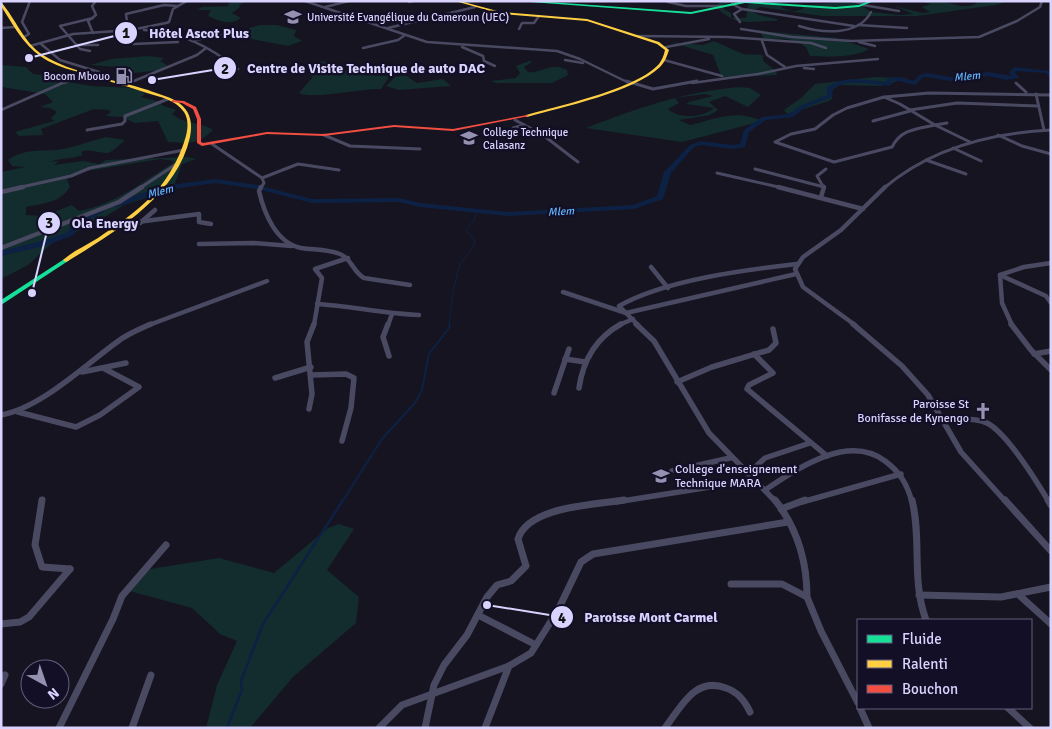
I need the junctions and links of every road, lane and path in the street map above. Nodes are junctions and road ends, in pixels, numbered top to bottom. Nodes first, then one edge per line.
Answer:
1 (30, 1) edge
2 (96, 1) edge
3 (115, 1) edge
4 (148, 1) edge
5 (305, 1) edge
6 (349, 1) edge
7 (414, 1) edge
8 (456, 1) edge
9 (518, 1) edge
10 (852, 1) edge
11 (873, 1) edge
12 (1042, 1) edge
13 (187, 2) edge
14 (409, 2) dead end
15 (668, 2) edge
16 (1, 3) edge
17 (732, 4) junction
18 (864, 4) junction
19 (178, 6) junction
20 (722, 6) junction
21 (322, 7) junction
22 (475, 7) junction
23 (742, 9) junction
24 (899, 11) dead end
25 (871, 12) dead end
26 (539, 16) junction
27 (93, 18) junction
28 (740, 22) dead end
29 (856, 25) junction
30 (799, 26) dead end
31 (15, 27) junction
32 (1, 28) edge
33 (907, 28) dead end
34 (386, 29) junction
35 (519, 29) dead end
36 (741, 29) dead end
37 (128, 31) junction
38 (231, 32) dead end
39 (93, 33) junction
40 (67, 35) junction
41 (405, 35) junction
42 (639, 36) junction
43 (718, 37) junction
44 (192, 40) junction
45 (762, 41) junction
46 (852, 41) junction
47 (27, 42) junction
48 (178, 42) dead end
49 (41, 44) junction
50 (76, 45) junction
51 (98, 45) dead end
52 (460, 46) junction
53 (875, 46) dead end
54 (666, 47) junction
55 (206, 48) junction
56 (363, 48) dead end
57 (826, 48) dead end
58 (90, 51) dead end
59 (582, 56) dead end
60 (878, 59) dead end
61 (565, 60) dead end
62 (664, 60) junction
63 (588, 64) junction
64 (495, 66) dead end
65 (784, 67) junction
66 (238, 69) dead end
67 (814, 69) dead end
68 (99, 72) dead end
69 (86, 73) junction
70 (724, 77) junction
71 (1016, 83) dead end
72 (632, 84) junction
73 (123, 85) junction
74 (1026, 92) junction
75 (1036, 94) junction
76 (1051, 95) edge
77 (884, 97) junction
78 (171, 100) junction
79 (1038, 106) junction
80 (1, 110) edge
81 (910, 110) junction
82 (873, 121) dead end
83 (947, 123) dead end
84 (514, 124) junction
85 (524, 125) junction
86 (936, 125) junction
87 (87, 130) dead end
88 (1044, 130) junction
89 (1051, 130) edge
90 (998, 135) junction
91 (324, 136) junction
92 (970, 142) junction
93 (212, 144) junction
94 (420, 148) dead end
95 (953, 148) junction
96 (184, 150) junction
97 (1051, 154) edge
98 (926, 160) junction
99 (981, 161) dead end
100 (578, 162) dead end
101 (178, 163) junction
102 (755, 169) dead end
103 (339, 170) dead end
104 (826, 170) dead end
105 (717, 173) dead end
106 (966, 174) dead end
107 (262, 178) junction
108 (824, 187) junction
109 (1, 192) edge
110 (821, 197) junction
111 (862, 209) junction
112 (155, 210) dead end
113 (140, 224) junction
114 (211, 224) dead end
115 (124, 225) junction
116 (199, 244) dead end
117 (292, 246) junction
118 (1, 248) edge
119 (348, 258) junction
120 (1051, 263) edge
121 (797, 264) junction
122 (651, 267) dead end
123 (796, 274) junction
124 (1000, 275) junction
125 (267, 281) dead end
126 (410, 285) dead end
127 (668, 288) junction
128 (563, 292) dead end
129 (1051, 303) edge
130 (317, 304) junction
131 (2, 305) edge
132 (626, 313) junction
133 (392, 314) junction
134 (419, 315) dead end
135 (633, 319) junction
136 (774, 329) dead end
137 (569, 349) dead end
138 (1051, 351) edge
139 (754, 354) junction
140 (1034, 354) junction
141 (389, 356) dead end
142 (565, 359) junction
143 (585, 362) junction
144 (126, 363) dead end
145 (311, 367) junction
146 (103, 368) junction
147 (1051, 370) edge
148 (78, 372) junction
149 (311, 375) junction
150 (275, 378) dead end
151 (677, 382) junction
152 (579, 388) dead end
153 (554, 393) dead end
154 (309, 409) dead end
155 (18, 412) junction
156 (1, 416) edge
157 (941, 418) junction
158 (342, 441) dead end
159 (810, 442) junction
160 (827, 456) junction
161 (730, 458) junction
162 (672, 471) dead end
163 (748, 474) junction
164 (901, 474) junction
165 (754, 480) junction
166 (765, 490) junction
167 (42, 500) dead end
168 (1051, 505) edge
169 (781, 509) junction
170 (788, 522) junction
171 (166, 546) dead end
172 (1051, 551) edge
173 (732, 584) dead end
174 (1051, 587) edge
175 (1018, 594) junction
176 (919, 595) junction
177 (807, 597) junction
178 (478, 614) junction
179 (925, 619) edge
180 (1, 624) edge
181 (1051, 624) edge
182 (536, 644) junction
183 (509, 666) junction
184 (5, 675) dead end
185 (151, 675) dead end
186 (1, 684) edge
187 (433, 692) junction
188 (857, 701) edge
189 (860, 709) edge
190 (1009, 709) edge
191 (750, 712) dead end
192 (59, 728) edge
193 (132, 728) edge
194 (379, 728) edge
195 (425, 728) edge
196 (485, 728) edge
197 (665, 728) edge
198 (869, 728) edge
199 (1030, 728) edge

1 - 47 street
2 - 27 street
3 - 4 main road
5 - 21 street
6 - 21 street
7 - 14 street
8 - 22 main road
9 - 20 main road
10 - 18 street
11 - 18 main road
12 - 46 street
13 - 19 street
15 - 20 street
16 - 31 main road
17 - 18 main road
17 - 20 main road
17 - 23 street
18 - 24 street
19 - 37 street
19 - 37 street
21 - 34 street
22 - 26 main road
22 - 34 street
23 - 28 street
23 - 29 street
25 - 29 street
26 - 35 street
26 - 42 main road
27 - 39 street
27 - 40 street
29 - 30 street
29 - 33 street
31 - 32 street
31 - 47 main road
34 - 41 street
36 - 46 street
37 - 39 street
37 - 44 street
37 - 48 street
38 - 44 street
39 - 40 street
40 - 47 street
40 - 49 street
40 - 50 street
41 - 52 street
41 - 56 street
42 - 43 street
42 - 54 main road
43 - 45 street
43 - 54 street
44 - 55 street
45 - 57 street
45 - 65 street
46 - 53 street
47 - 49 street
47 - 69 main road
49 - 68 street
50 - 51 street
50 - 58 street
52 - 63 street
52 - 64 street
54 - 62 main road
55 - 66 street
55 - 73 street
59 - 63 street
60 - 65 street
61 - 63 street
62 - 70 street
62 - 72 main road
63 - 72 street
65 - 67 street
65 - 70 street
69 - 73 main road
69 - 80 street
70 - 72 street
71 - 74 street
72 - 84 main road
73 - 78 main road
74 - 75 street
74 - 77 street
75 - 76 street
75 - 79 street
77 - 81 street
77 - 86 street
78 - 87 street
78 - 93 main road
78 - 96 main road
79 - 81 street
79 - 88 street
81 - 82 street
81 - 86 street
83 - 86 street
84 - 85 street
84 - 85 street
84 - 91 main road
85 - 100 street
86 - 92 street
88 - 89 street
88 - 90 street
90 - 92 street
90 - 97 street
91 - 93 main road
91 - 94 street
92 - 95 street
93 - 107 street
95 - 98 street
95 - 99 street
96 - 101 main road
96 - 109 street
98 - 106 street
98 - 111 street
101 - 115 main road
101 - 118 street
102 - 108 street
103 - 107 street
104 - 108 street
105 - 110 street
107 - 117 street
108 - 110 street
110 - 111 street
111 - 121 street
112 - 113 street
113 - 114 street
113 - 115 street
115 - 131 main road
116 - 117 street
117 - 119 street
119 - 126 street
119 - 130 street
120 - 124 street
121 - 123 street
121 - 127 street
122 - 127 street
123 - 132 street
123 - 157 street
124 - 129 street
124 - 140 street
125 - 148 street
127 - 132 street
128 - 132 street
130 - 133 street
130 - 145 street
132 - 135 street
133 - 134 street
133 - 141 street
135 - 143 street
135 - 151 street
136 - 139 street
137 - 142 street
138 - 140 street
139 - 151 street
139 - 159 street
140 - 147 street
142 - 143 street
142 - 153 street
143 - 152 street
144 - 146 street
145 - 149 street
145 - 150 street
146 - 148 street
146 - 155 street
148 - 155 street
149 - 154 street
149 - 158 street
151 - 161 street
155 - 156 street
157 - 168 street
157 - 172 street
159 - 160 street
159 - 163 street
160 - 164 street
160 - 166 street
161 - 162 street
161 - 163 street
163 - 165 street
164 - 169 street
164 - 176 street
165 - 166 street
165 - 178 street
166 - 169 street
167 - 180 street
169 - 170 street
170 - 177 street
170 - 182 street
171 - 192 street
173 - 177 street
174 - 175 street
175 - 176 street
175 - 181 street
176 - 179 street
177 - 188 street
178 - 182 street
178 - 187 street
182 - 183 street
183 - 187 street
183 - 196 street
184 - 186 street
185 - 193 street
187 - 194 street
187 - 195 street
189 - 198 street
190 - 199 street
191 - 197 street

